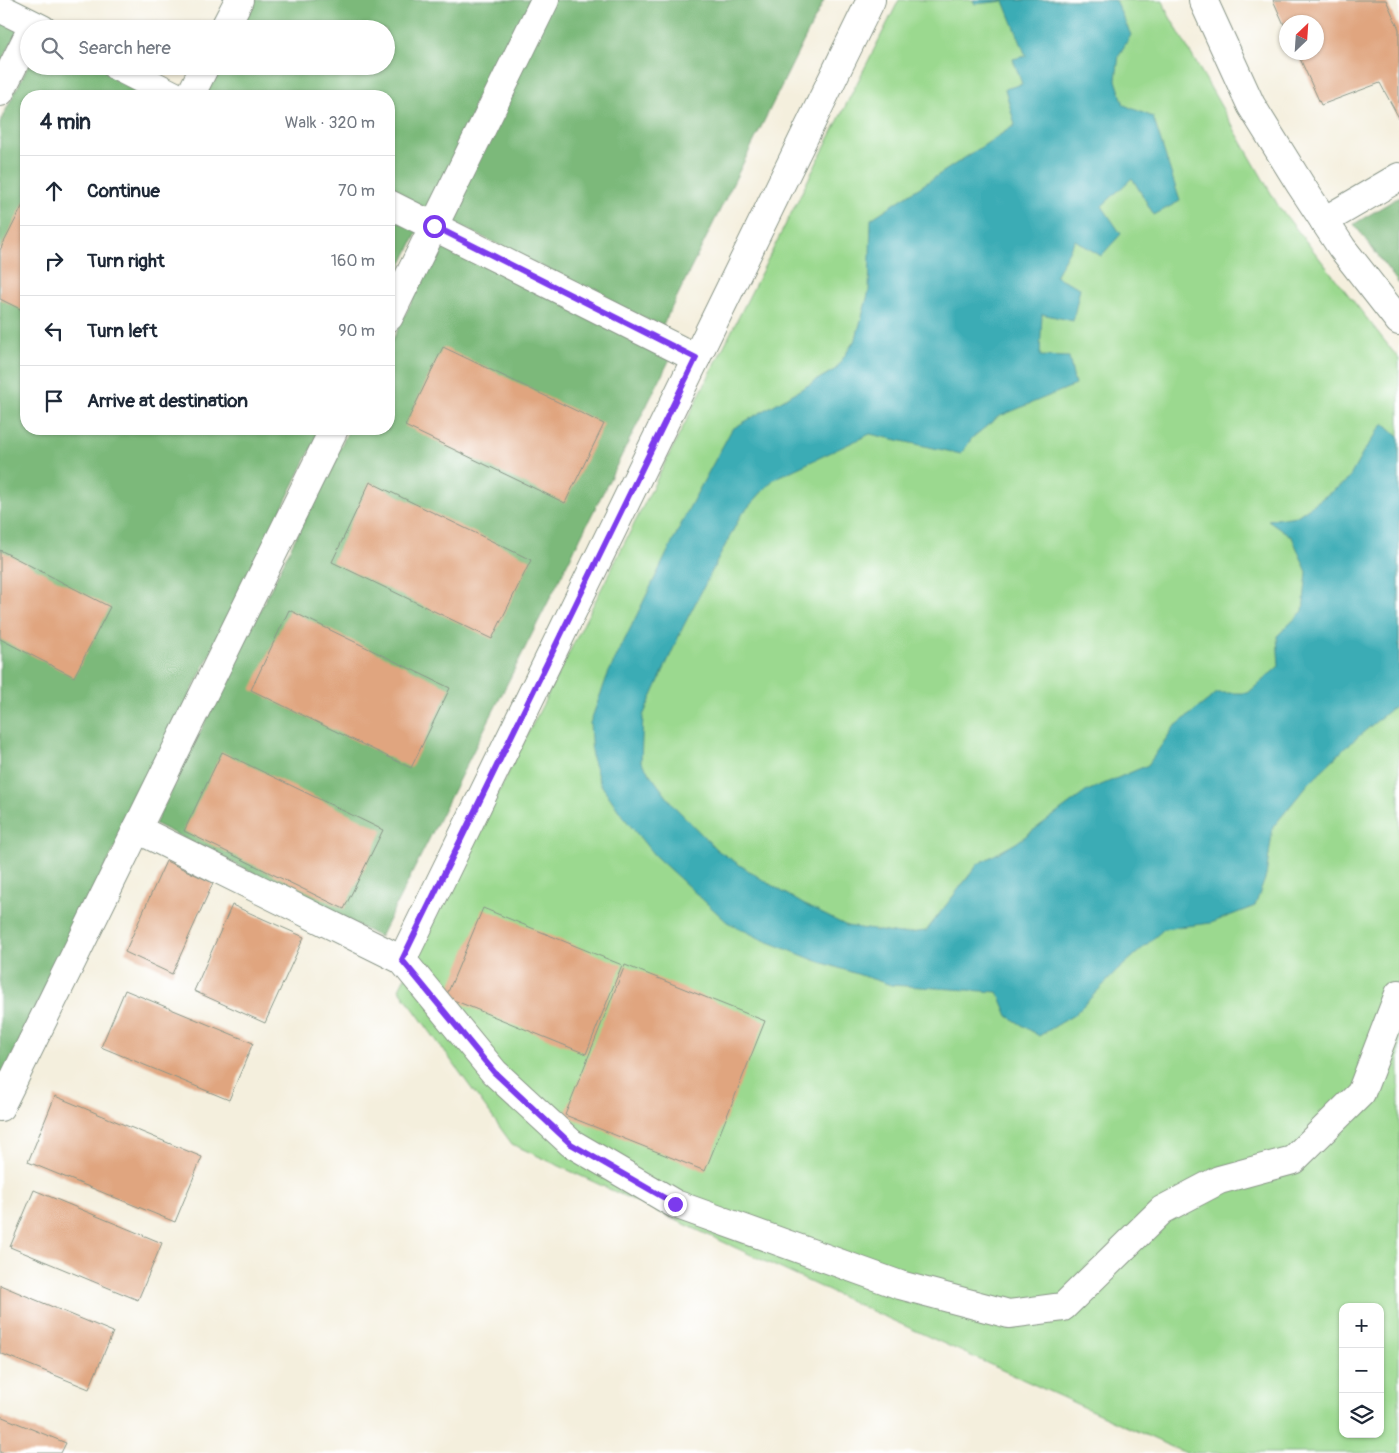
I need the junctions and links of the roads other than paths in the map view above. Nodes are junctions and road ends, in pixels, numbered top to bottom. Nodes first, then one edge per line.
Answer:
1 (239, 0) edge
2 (545, 0) edge
3 (871, 0) edge
4 (1203, 0) edge
5 (0, 8) edge
6 (20, 20) edge
7 (229, 20) edge
8 (20, 55) edge
9 (134, 75) edge
10 (200, 75) edge
11 (163, 90) edge
12 (193, 90) edge
13 (0, 92) edge
14 (1399, 177) edge
15 (395, 207) edge
16 (1324, 221) junction
17 (434, 226) junction
18 (395, 305) edge
19 (1399, 321) edge
20 (696, 358) junction
21 (331, 435) edge
22 (137, 828) junction
23 (402, 960) junction
24 (1399, 994) edge
25 (0, 1107) edge

1 - 7 lane
2 - 17 lane
3 - 20 lane
4 - 16 lane
5 - 6 lane
8 - 13 lane
9 - 11 lane
10 - 12 lane
14 - 16 lane
15 - 17 lane
16 - 19 lane
17 - 18 lane
17 - 20 lane
20 - 23 lane
21 - 22 lane
22 - 23 lane
22 - 25 lane
23 - 24 lane

